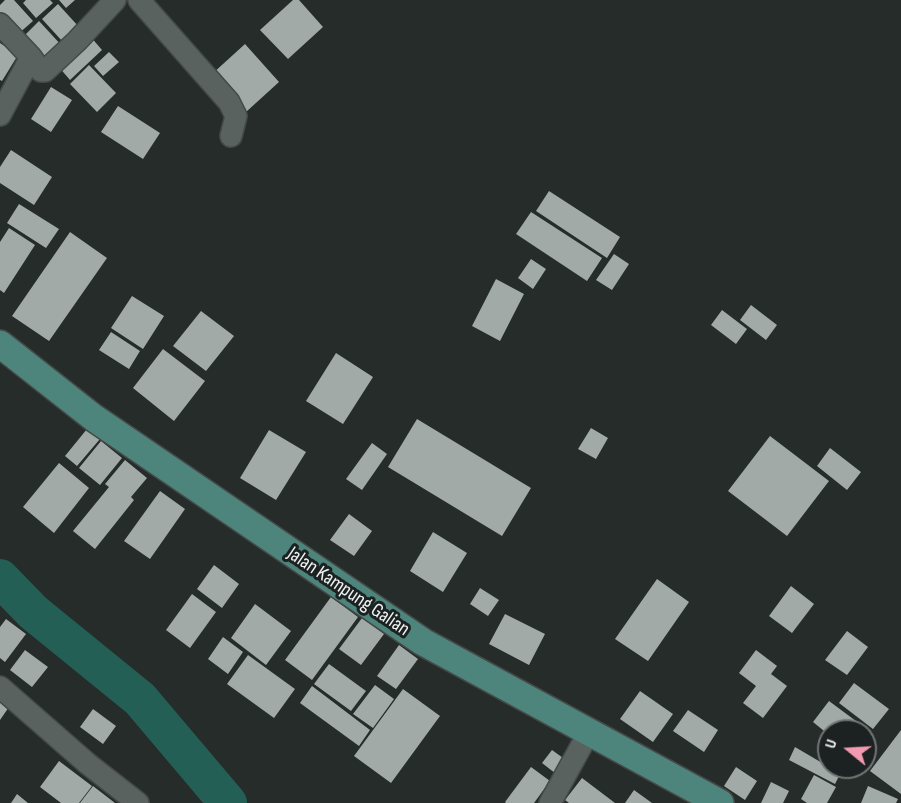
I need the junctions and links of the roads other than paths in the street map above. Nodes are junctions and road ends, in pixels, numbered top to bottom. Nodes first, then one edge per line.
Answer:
1 (115, 0) edge
2 (140, 0) edge
3 (0, 24) edge
4 (31, 57) junction
5 (0, 115) edge
6 (231, 136) dead end
7 (0, 344) edge
8 (0, 687) edge
9 (589, 732) junction
10 (138, 803) edge
11 (550, 803) edge
12 (720, 803) edge

1 - 4 street
2 - 6 street
3 - 4 street
4 - 5 street
7 - 9 main road, Jalan Kampung Galian
8 - 10 street
9 - 11 street
9 - 12 main road, Jalan Kampung Galian

